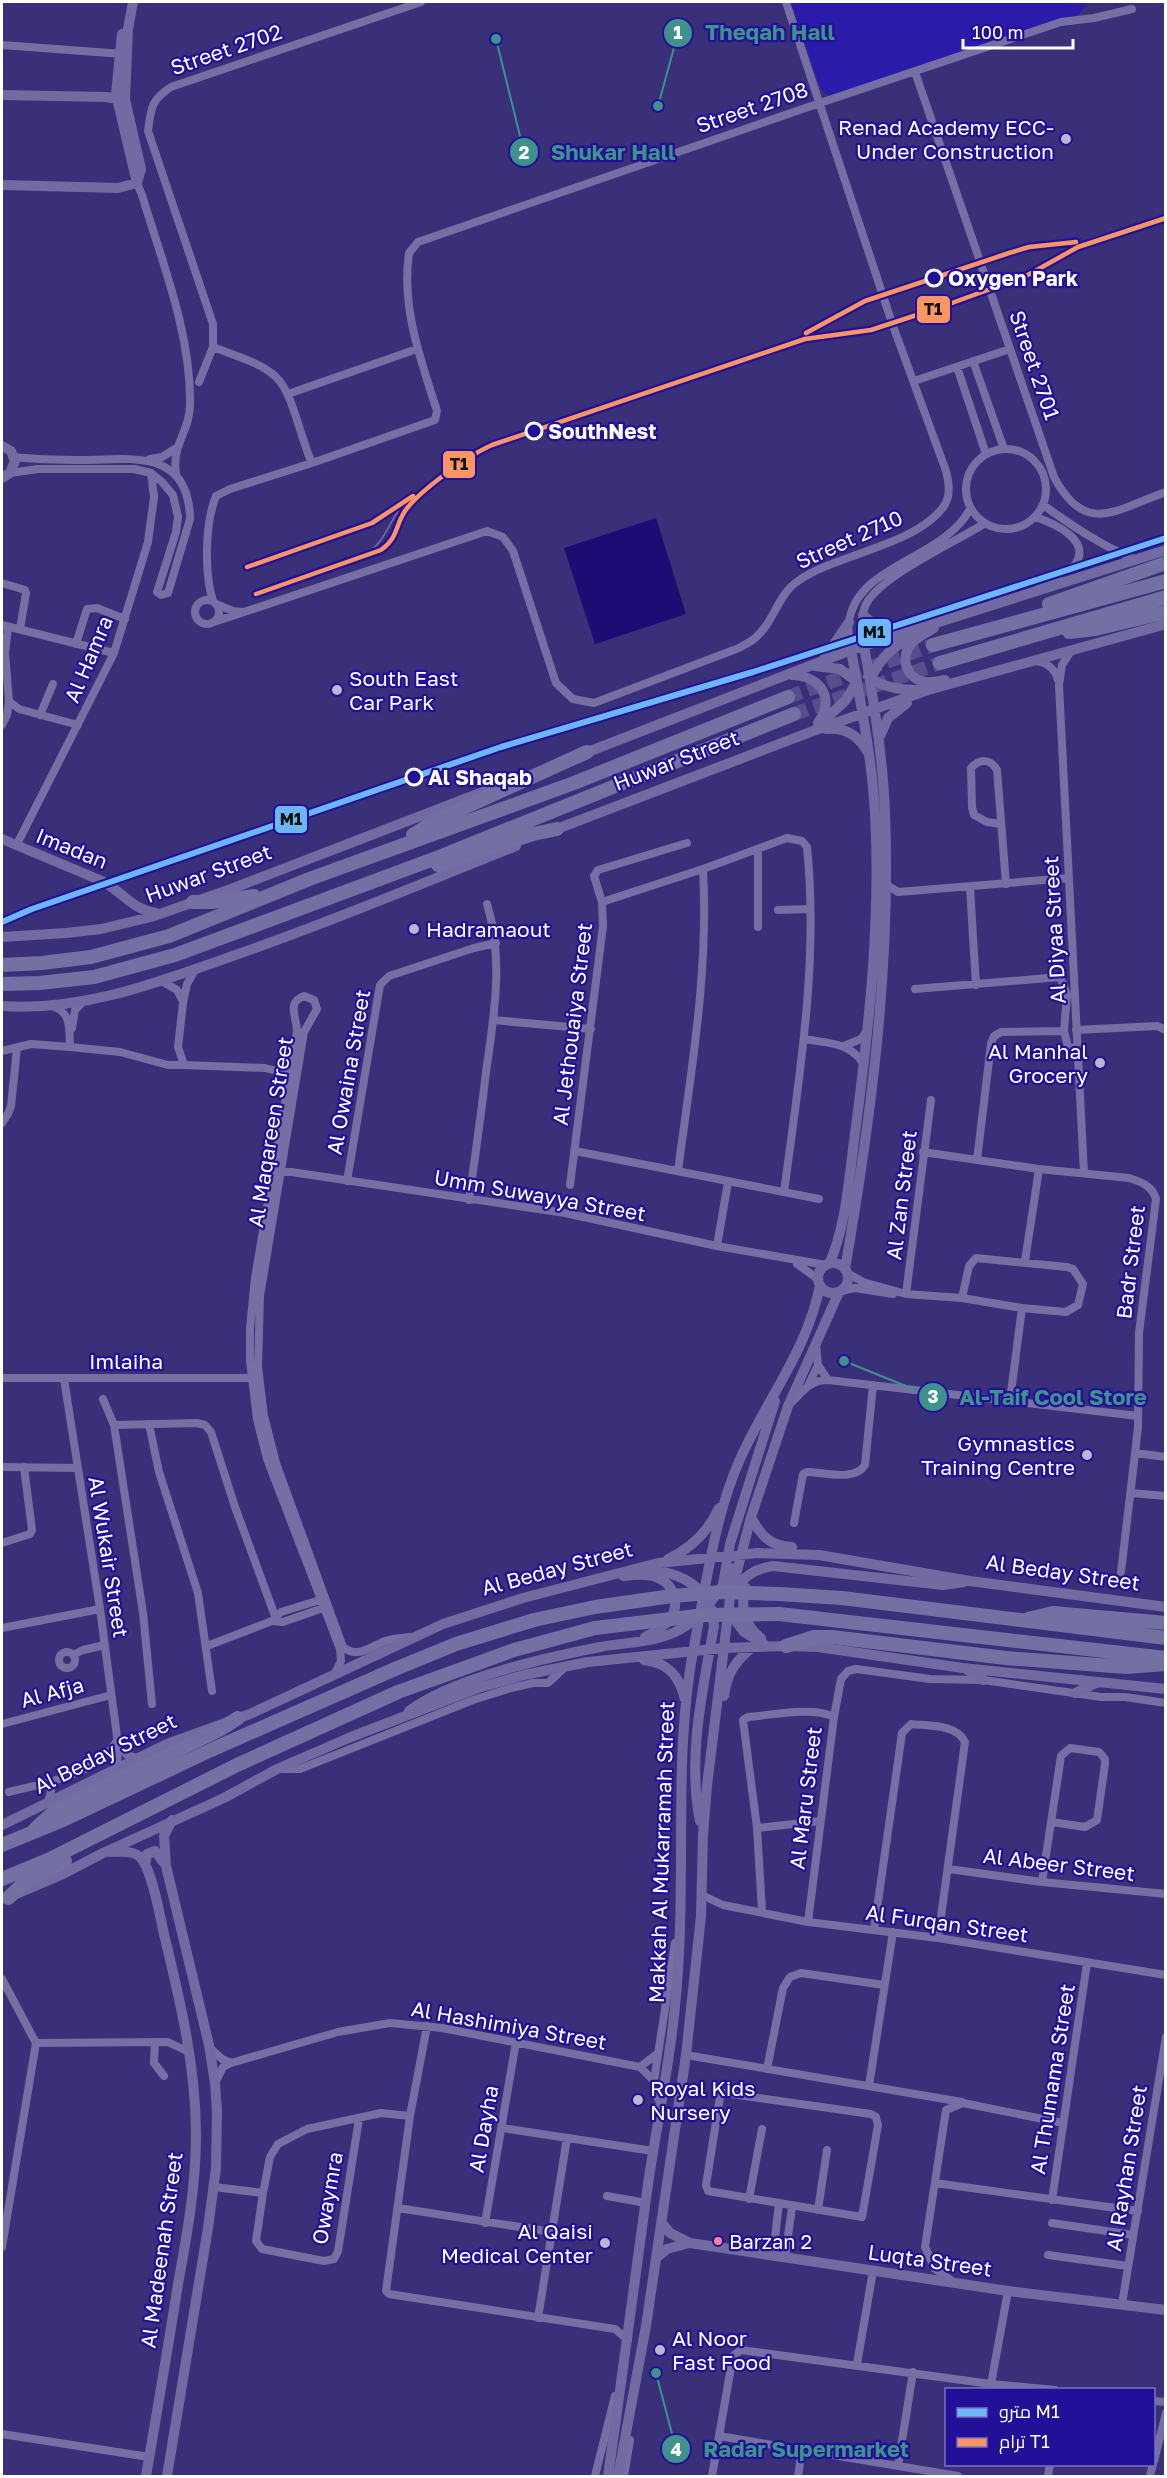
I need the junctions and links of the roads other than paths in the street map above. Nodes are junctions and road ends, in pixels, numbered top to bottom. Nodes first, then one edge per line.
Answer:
1 (127, 2) edge
2 (133, 2) edge
3 (421, 2) edge
4 (786, 2) edge
5 (1132, 9) dead end
6 (2, 45) edge
7 (123, 54) junction
8 (915, 72) junction
9 (2, 95) edge
10 (111, 98) junction
11 (820, 103) junction
12 (137, 183) junction
13 (2, 185) edge
14 (213, 347) junction
15 (417, 349) junction
16 (1010, 349) junction
17 (973, 361) junction
18 (957, 367) junction
19 (914, 381) junction
20 (199, 382) dead end
21 (288, 394) junction
22 (3, 444) edge
23 (178, 447) junction
24 (1004, 449) junction
25 (986, 454) junction
26 (14, 457) junction
27 (149, 459) junction
28 (312, 463) junction
29 (151, 473) junction
30 (176, 474) junction
31 (4, 477) edge
32 (1166, 492) edge
33 (1043, 505) junction
34 (970, 509) dead end
35 (1035, 517) junction
36 (982, 525) dead end
37 (1166, 550) edge
38 (1134, 559) junction
39 (1166, 563) edge
40 (208, 580) junction
41 (1166, 581) edge
42 (2, 583) edge
43 (1030, 592) junction
44 (1166, 597) edge
45 (214, 602) junction
46 (199, 603) junction
47 (250, 611) junction
48 (1166, 612) edge
49 (863, 615) junction
50 (952, 618) junction
51 (125, 619) junction
52 (849, 622) junction
53 (211, 623) junction
54 (1166, 624) edge
55 (5, 626) edge
56 (921, 628) junction
57 (20, 629) junction
58 (965, 635) junction
59 (1031, 636) junction
60 (76, 644) junction
61 (933, 645) tunnel mouth
62 (864, 646) junction
63 (1073, 649) junction
64 (851, 650) junction
65 (3, 653) edge
66 (114, 653) junction
67 (825, 659) junction
68 (1031, 661) junction
69 (940, 663) tunnel mouth
70 (808, 666) junction
71 (861, 668) junction
72 (786, 675) junction
73 (870, 679) junction
74 (966, 679) junction
75 (856, 681) junction
76 (53, 684) dead end
77 (1059, 685) junction
78 (928, 690) junction
79 (866, 693) junction
80 (788, 697) tunnel mouth
81 (9, 701) junction
82 (876, 709) junction
83 (864, 713) junction
84 (794, 714) tunnel mouth
85 (40, 715) junction
86 (78, 725) junction
87 (2, 726) edge
88 (813, 731) junction
89 (879, 741) junction
90 (587, 752) junction
91 (869, 753) junction
92 (1001, 824) junction
93 (557, 829) junction
94 (2, 839) edge
95 (687, 843) dead end
96 (16, 846) junction
97 (758, 849) junction
98 (380, 854) junction
99 (703, 869) junction
100 (386, 876) junction
101 (1069, 878) junction
102 (885, 884) junction
103 (1006, 884) junction
104 (970, 888) junction
105 (898, 892) junction
106 (274, 894) junction
107 (124, 897) junction
108 (193, 902) junction
109 (602, 902) junction
110 (487, 903) dead end
111 (885, 906) junction
112 (810, 909) junction
113 (778, 910) dead end
114 (158, 914) junction
115 (119, 923) junction
116 (758, 927) dead end
117 (2, 937) edge
118 (496, 944) junction
119 (2, 965) edge
120 (195, 970) junction
121 (163, 982) junction
122 (2, 984) edge
123 (976, 986) junction
124 (915, 989) dead end
125 (86, 1000) junction
126 (183, 1003) junction
127 (49, 1005) junction
128 (2, 1006) edge
129 (493, 1020) junction
130 (591, 1029) junction
131 (868, 1030) junction
132 (1076, 1030) junction
133 (1166, 1030) edge
134 (1064, 1031) junction
135 (69, 1035) junction
136 (804, 1039) junction
137 (844, 1046) junction
138 (70, 1047) junction
139 (16, 1048) junction
140 (1078, 1048) junction
141 (2, 1051) edge
142 (864, 1064) junction
143 (184, 1065) junction
144 (290, 1074) junction
145 (296, 1080) junction
146 (931, 1100) dead end
147 (2, 1123) edge
148 (575, 1151) junction
149 (923, 1152) junction
150 (978, 1160) junction
151 (1039, 1169) junction
152 (278, 1170) junction
153 (678, 1171) junction
154 (1084, 1173) junction
155 (347, 1181) junction
156 (728, 1182) junction
157 (570, 1185) dead end
158 (784, 1191) junction
159 (819, 1199) dead end
160 (469, 1200) junction
161 (717, 1246) junction
162 (790, 1260) junction
163 (1025, 1261) junction
164 (827, 1264) junction
165 (846, 1271) junction
166 (819, 1282) junction
167 (840, 1291) junction
168 (904, 1293) junction
169 (962, 1298) junction
170 (1022, 1308) junction
171 (816, 1343) junction
172 (818, 1365) junction
173 (2, 1378) edge
174 (255, 1378) junction
175 (64, 1379) junction
176 (828, 1380) junction
177 (809, 1384) junction
178 (873, 1385) junction
179 (777, 1392) junction
180 (103, 1399) dead end
181 (1010, 1400) junction
182 (788, 1406) junction
183 (1138, 1416) junction
184 (149, 1424) junction
185 (114, 1425) junction
186 (1135, 1453) junction
187 (1166, 1457) edge
188 (2, 1467) edge
189 (24, 1467) junction
190 (77, 1468) junction
191 (731, 1480) junction
192 (1131, 1493) junction
193 (1166, 1496) edge
194 (751, 1517) junction
195 (794, 1523) dead end
196 (2, 1543) edge
197 (727, 1556) junction
198 (711, 1558) junction
199 (740, 1558) junction
200 (862, 1561) junction
201 (658, 1563) junction
202 (763, 1567) junction
203 (629, 1569) junction
204 (1121, 1572) dead end
205 (605, 1576) junction
206 (970, 1581) junction
207 (723, 1585) junction
208 (706, 1599) junction
209 (324, 1603) junction
210 (728, 1605) junction
211 (1166, 1607) edge
212 (100, 1608) junction
213 (700, 1613) junction
214 (713, 1618) junction
215 (274, 1619) junction
216 (1024, 1620) junction
217 (1166, 1623) edge
218 (2, 1628) edge
219 (419, 1636) junction
220 (1166, 1638) edge
221 (637, 1641) junction
222 (105, 1645) junction
223 (207, 1646) junction
224 (754, 1646) junction
225 (768, 1646) junction
226 (786, 1646) junction
227 (694, 1647) junction
228 (724, 1648) junction
229 (710, 1650) junction
230 (73, 1655) dead end
231 (623, 1658) junction
232 (1166, 1658) edge
233 (1166, 1664) edge
234 (567, 1666) junction
235 (963, 1668) junction
236 (333, 1676) junction
237 (983, 1680) junction
238 (1098, 1682) junction
239 (1166, 1689) edge
240 (212, 1691) dead end
241 (1075, 1693) junction
242 (111, 1695) junction
243 (686, 1703) junction
244 (1166, 1703) edge
245 (152, 1704) dead end
246 (834, 1717) junction
247 (238, 1718) junction
248 (397, 1720) junction
249 (2, 1724) edge
250 (118, 1742) junction
251 (710, 1754) junction
252 (137, 1758) junction
253 (117, 1768) junction
254 (277, 1769) junction
255 (49, 1787) junction
256 (9, 1792) dead end
257 (61, 1797) junction
258 (48, 1804) junction
259 (172, 1820) junction
260 (820, 1821) junction
261 (1052, 1822) junction
262 (2, 1825) edge
263 (757, 1828) junction
264 (32, 1833) junction
265 (96, 1835) junction
266 (703, 1835) junction
267 (2, 1845) edge
268 (103, 1853) junction
269 (145, 1864) junction
270 (166, 1866) junction
271 (949, 1869) junction
272 (2, 1879) edge
273 (1042, 1882) junction
274 (1166, 1894) edge
275 (702, 1895) junction
276 (4, 1899) edge
277 (723, 1905) junction
278 (762, 1911) junction
279 (701, 1916) junction
280 (808, 1922) junction
281 (681, 1924) junction
282 (874, 1930) junction
283 (893, 1932) junction
284 (938, 1938) junction
285 (1087, 1963) junction
286 (1166, 1975) edge
287 (2, 1979) edge
288 (884, 1985) junction
289 (427, 2026) junction
290 (185, 2030) junction
291 (1166, 2037) edge
292 (660, 2040) joint
293 (154, 2042) junction
294 (168, 2042) junction
295 (516, 2042) junction
296 (36, 2043) junction
297 (209, 2045) junction
298 (189, 2052) junction
299 (663, 2054) junction
300 (686, 2055) junction
301 (231, 2063) junction
302 (640, 2067) junction
303 (768, 2069) junction
304 (164, 2076) dead end
305 (654, 2081) junction
306 (215, 2083) junction
307 (869, 2086) junction
308 (660, 2103) junction
309 (963, 2103) junction
310 (410, 2116) junction
311 (359, 2119) junction
312 (1063, 2123) junction
313 (502, 2128) junction
314 (762, 2129) dead end
315 (567, 2138) junction
316 (827, 2150) dead end
317 (653, 2151) junction
318 (935, 2183) junction
319 (214, 2187) junction
320 (263, 2193) junction
321 (607, 2196) dead end
322 (749, 2199) junction
323 (1052, 2200) junction
324 (646, 2203) junction
325 (779, 2203) junction
326 (792, 2206) junction
327 (398, 2208) junction
328 (818, 2210) junction
329 (1138, 2211) junction
330 (485, 2223) junction
331 (662, 2223) junction
332 (1053, 2223) dead end
333 (552, 2232) junction
334 (1133, 2235) junction
335 (690, 2243) junction
336 (2, 2247) edge
337 (1048, 2255) dead end
338 (773, 2256) junction
339 (657, 2257) junction
340 (785, 2258) junction
341 (1128, 2266) junction
342 (873, 2271) junction
343 (956, 2283) junction
344 (1008, 2291) junction
345 (1122, 2304) junction
346 (1166, 2310) edge
347 (631, 2317) junction
348 (538, 2318) junction
349 (615, 2329) junction
350 (628, 2340) junction
351 (857, 2364) junction
352 (913, 2372) junction
353 (622, 2375) junction
354 (991, 2384) junction
355 (634, 2386) junction
356 (1034, 2388) edge
357 (1166, 2413) edge
358 (2, 2434) edge
359 (719, 2436) junction
360 (802, 2450) junction
361 (1155, 2455) edge
362 (150, 2457) junction
363 (898, 2466) junction
364 (146, 2476) edge
365 (167, 2476) edge
366 (595, 2476) edge
367 (609, 2476) edge
368 (618, 2476) edge
369 (624, 2476) edge
370 (712, 2476) edge
371 (798, 2476) edge
372 (958, 2476) edge

1 - 7 main road
2 - 7 main road
3 - 14 street, Street 2702
4 - 11 street, Street 2710
5 - 8 street, Street 2708
6 - 7 street
7 - 10 main road
7 - 12 main road
8 - 11 street, Street 2708
8 - 16 street, Street 2701
9 - 10 main road
10 - 12 main road
11 - 15 street, Street 2708
11 - 19 street, Street 2710
12 - 13 main road
12 - 23 street
14 - 20 street
14 - 21 street
15 - 21 street
15 - 28 street, Street 2708
16 - 17 street
16 - 32 street, Street 2701
17 - 18 street
17 - 24 street
18 - 19 street
18 - 25 street
19 - 47 street, Street 2710
21 - 28 street
22 - 26 main road
23 - 27 street
23 - 30 street
24 - 25 street
24 - 33 street
25 - 35 street
26 - 27 street
26 - 31 main road
27 - 30 street
28 - 40 street
29 - 30 street
29 - 31 street
29 - 51 street, Al Hamra
33 - 35 street
33 - 38 street
34 - 52 street
35 - 43 street
36 - 49 street
37 - 38 main road, Huwar Street
38 - 43 main road, Huwar Street
39 - 58 highway
40 - 45 street
40 - 46 street
41 - 58 highway
42 - 57 street
43 - 50 main road, Huwar Street
44 - 59 highway
45 - 46 street
45 - 47 street, Street 2710
45 - 53 street
46 - 53 street
47 - 53 street, Street 2710
48 - 59 highway
49 - 56 main road
49 - 62 street
50 - 56 main road, Huwar Street
50 - 73 main road
50 - 74 main road
51 - 60 street
51 - 66 street, Al Hamra
52 - 64 street
52 - 67 main road
54 - 63 main road, Huwar Street
55 - 57 street
55 - 65 street
56 - 62 main road, Huwar Street
57 - 60 street
58 - 61 highway
59 - 69 highway
60 - 66 street
62 - 64 main road, Huwar Street
62 - 71 main road
62 - 73 main road
63 - 68 main road, Huwar Street
63 - 77 street, Al Diyaa Street
64 - 67 main road, Huwar Street
64 - 71 main road
64 - 75 main road
65 - 81 street
66 - 86 street, Al Hamra
67 - 70 main road, Huwar Street
68 - 74 main road, Huwar Street
68 - 77 street
70 - 72 main road, Huwar Street
70 - 75 main road
71 - 73 main road
71 - 75 main road
72 - 88 main road
72 - 90 main road, Huwar Street
73 - 78 main road
73 - 79 main road
73 - 82 main road
74 - 78 main road, Huwar Street
75 - 79 main road
75 - 83 main road
75 - 88 main road
76 - 85 street
77 - 101 street, Al Diyaa Street
78 - 82 main road, Huwar Street
78 - 89 main road
79 - 82 main road
79 - 83 main road
80 - 98 highway, Huwar Street
81 - 85 street
81 - 87 street
82 - 83 main road, Huwar Street
82 - 89 main road
83 - 88 main road, Huwar Street
83 - 91 main road
84 - 100 highway, Huwar Street
85 - 86 street
86 - 96 street, Al Hamra
88 - 91 main road
88 - 93 main road, Huwar Street
89 - 102 main road
90 - 98 highway
90 - 108 main road, Huwar Street
91 - 131 main road
92 - 92 street
92 - 103 street
93 - 100 highway
93 - 120 main road, Huwar Street
94 - 96 main road, Imadan
95 - 109 street, Al Jethouaiya Street
96 - 107 main road, Imadan
97 - 99 street, Al Jethouaiya Street
97 - 112 street, Al Jethouaiya Street
97 - 116 street
98 - 106 highway, Huwar Street
99 - 109 street, Al Jethouaiya Street
99 - 153 street
100 - 122 highway, Huwar Street
101 - 103 street
101 - 132 street, Al Diyaa Street
102 - 105 street
102 - 111 main road
103 - 104 street
104 - 105 street
104 - 123 street
105 - 111 street
106 - 108 highway
106 - 119 highway, Huwar Street
107 - 114 main road, Imadan
107 - 115 main road
108 - 114 main road, Huwar Street
109 - 130 street, Al Jethouaiya Street
110 - 118 street
111 - 165 main road
112 - 113 street
112 - 136 street, Al Jethouaiya Street
114 - 115 main road, Huwar Street
115 - 117 main road, Huwar Street
118 - 129 street
118 - 155 street, Al Owaina Street
120 - 121 main road, Huwar Street
120 - 126 street
121 - 125 main road, Huwar Street
121 - 126 street
123 - 124 street
123 - 134 street
125 - 127 main road, Huwar Street
125 - 135 street
126 - 143 street
127 - 128 main road, Huwar Street
127 - 135 street
129 - 130 street
129 - 160 street
130 - 148 street, Al Jethouaiya Street
131 - 137 street
131 - 142 main road
132 - 133 street
132 - 140 street, Al Diyaa Street
134 - 140 street
134 - 150 street
135 - 138 street
136 - 137 street
136 - 158 street, Al Jethouaiya Street
137 - 142 street
138 - 139 street
138 - 143 street
139 - 141 street
139 - 147 street
140 - 154 street, Al Diyaa Street
142 - 164 main road
143 - 144 street
144 - 145 street
144 - 145 street, Al Maqareen Street
144 - 152 street, Al Maqareen Street
145 - 152 street, Al Maqareen Street
146 - 149 street, Al Zan Street
148 - 153 street, Al Jethouaiya Street
148 - 157 street, Al Jethouaiya Street
149 - 150 street, Badr Street
149 - 168 street, Al Zan Street
150 - 151 street, Badr Street
151 - 154 street, Badr Street
151 - 163 street
152 - 155 street, Umm Suwayya Street
152 - 174 street, Al Maqareen Street
153 - 156 street, Al Jethouaiya Street
154 - 183 street, Badr Street
155 - 160 street, Umm Suwayya Street
156 - 158 street, Al Jethouaiya Street
156 - 161 street
158 - 159 street, Al Jethouaiya Street
160 - 161 street, Umm Suwayya Street
161 - 162 street, Umm Suwayya Street
162 - 164 street, Umm Suwayya Street
162 - 166 street, Umm Suwayya Street
163 - 169 street
163 - 170 street
164 - 165 main road
164 - 166 main road
165 - 167 main road
165 - 168 street
166 - 167 main road
166 - 179 main road, Makkah Al Mukarramah Street
167 - 168 street
167 - 171 main road, Makkah Al Mukarramah Street
168 - 169 street
169 - 170 street
170 - 181 street
171 - 172 street
171 - 182 main road, Makkah Al Mukarramah Street
172 - 176 street
172 - 177 street
173 - 175 street, Imlaiha
174 - 175 street, Imlaiha
174 - 209 street, Al Maqareen Street
175 - 190 street, Al Wukair Street
176 - 177 street
176 - 178 street
177 - 182 street
178 - 181 street
178 - 195 street
179 - 191 main road, Makkah Al Mukarramah Street
179 - 197 main road
180 - 185 street
181 - 183 street
182 - 194 main road, Makkah Al Mukarramah Street
183 - 186 street, Badr Street
184 - 185 street
184 - 215 street
184 - 223 street
185 - 245 street
186 - 187 street
186 - 192 street, Badr Street
188 - 189 street
189 - 190 street
189 - 196 street
190 - 212 street, Al Wukair Street
191 - 198 main road, Makkah Al Mukarramah Street
191 - 201 main road
192 - 193 street
192 - 204 street, Badr Street
194 - 199 main road, Makkah Al Mukarramah Street
194 - 200 main road
197 - 198 main road, Al Beday Street
197 - 199 main road, Al Beday Street
197 - 207 main road
198 - 201 main road, Al Beday Street
198 - 208 main road, Makkah Al Mukarramah Street
199 - 200 main road, Al Beday Street
199 - 207 main road
199 - 210 main road, Makkah Al Mukarramah Street
200 - 206 main road, Al Beday Street
201 - 203 main road, Al Beday Street
202 - 206 main road
202 - 210 main road
202 - 226 main road
203 - 205 main road, Al Beday Street
203 - 208 main road
205 - 219 main road, Al Beday Street
205 - 221 main road
206 - 211 main road, Al Beday Street
207 - 208 main road
207 - 210 main road
208 - 213 main road, Makkah Al Mukarramah Street
208 - 214 main road
209 - 215 street
209 - 219 street, Al Maqareen Street
209 - 236 street, Al Maqareen Street
210 - 214 main road
210 - 225 main road
210 - 228 main road, Makkah Al Mukarramah Street
212 - 218 street
212 - 222 street, Al Wukair Street
213 - 221 main road
213 - 227 main road, Makkah Al Mukarramah Street
214 - 227 main road
214 - 229 main road
215 - 223 street
216 - 217 highway
216 - 220 highway
216 - 264 highway, Al Beday Street, bridge
219 - 236 main road, Al Beday Street
221 - 248 main road
222 - 230 street
222 - 242 street, Al Wukair Street
223 - 240 street
224 - 225 main road
224 - 228 main road
224 - 251 main road
225 - 226 main road
226 - 233 highway
226 - 235 main road
227 - 229 main road
227 - 231 main road
227 - 243 main road, Makkah Al Mukarramah Street
228 - 229 main road
228 - 251 main road, Makkah Al Mukarramah Street
229 - 266 main road
231 - 234 main road
231 - 243 main road
232 - 265 highway, bridge
234 - 248 main road
234 - 254 street
235 - 237 main road
235 - 238 main road
236 - 247 main road, Al Beday Street
237 - 241 street
237 - 246 street, Al Maru Street
238 - 239 main road
238 - 241 main road
241 - 244 street
242 - 249 street, Al Afja
242 - 250 street, Al Wukair Street
243 - 281 main road, Makkah Al Mukarramah Street
246 - 260 street, Al Maru Street
246 - 263 street
247 - 252 main road, Al Beday Street
247 - 264 highway
248 - 254 main road
250 - 252 street
250 - 253 street, Al Wukair Street
250 - 255 street
251 - 266 main road, Makkah Al Mukarramah Street
252 - 253 main road, Al Beday Street
253 - 257 main road, Al Beday Street
254 - 259 main road
255 - 256 street
255 - 257 street
255 - 258 street
257 - 258 main road, Al Beday Street
258 - 262 main road, Al Beday Street
259 - 268 main road
259 - 270 main road, Al Madeenah Street
260 - 263 street
260 - 280 street, Al Maru Street
261 - 261 street
261 - 273 street
263 - 278 street
264 - 267 highway, Al Beday Street
265 - 272 highway
265 - 276 highway
266 - 275 main road, Makkah Al Mukarramah Street
268 - 269 main road
268 - 276 main road
269 - 270 main road
269 - 290 main road, Al Madeenah Street
270 - 297 main road, Al Madeenah Street
271 - 273 street, Al Abeer Street
271 - 282 street
271 - 284 street
273 - 274 street, Al Abeer Street
275 - 277 street, Al Furqan Street
275 - 279 main road, Makkah Al Mukarramah Street
277 - 278 street, Al Furqan Street
277 - 279 street
278 - 280 street, Al Furqan Street
279 - 300 main road, Makkah Al Mukarramah Street
280 - 282 street, Al Furqan Street
281 - 292 street
281 - 299 main road, Makkah Al Mukarramah Street
282 - 283 street, Al Furqan Street
283 - 284 street, Al Furqan Street
283 - 288 street
284 - 285 street, Al Furqan Street
285 - 286 street, Al Furqan Street
285 - 312 street, Al Thumama Street
287 - 296 street
288 - 303 street
288 - 307 street
289 - 295 street, Al Hashimiya Street
289 - 301 street, Al Hashimiya Street
289 - 310 street
290 - 294 street
290 - 298 main road, Al Madeenah Street
291 - 329 street, Al Rayhan Street
292 - 299 main road
293 - 294 street
293 - 296 street
293 - 304 street
294 - 298 street
295 - 302 street, Al Hashimiya Street
295 - 313 street, Al Dayha
296 - 336 street
297 - 301 street
297 - 306 main road, Al Madeenah Street
298 - 362 main road, Al Madeenah Street
299 - 302 street
299 - 305 street
299 - 308 main road, Makkah Al Mukarramah Street
300 - 303 street
300 - 331 main road, Makkah Al Mukarramah Street
301 - 306 street
302 - 305 street
303 - 307 street
305 - 308 street
306 - 319 main road, Al Madeenah Street
307 - 309 street
308 - 317 main road, Makkah Al Mukarramah Street
309 - 312 street
309 - 318 street
310 - 311 street, Owaymra
310 - 327 street
311 - 320 street, Owaymra
311 - 320 street, Owaymra
312 - 323 street, Al Thumama Street
313 - 315 street
313 - 330 street, Al Dayha
314 - 322 street
315 - 317 street
315 - 333 street
316 - 328 street
317 - 324 main road, Makkah Al Mukarramah Street
318 - 323 street
318 - 343 street
319 - 320 street
319 - 365 main road, Al Madeenah Street
321 - 324 street
322 - 325 street
322 - 328 street
323 - 329 street
324 - 347 main road, Makkah Al Mukarramah Street
325 - 326 street
325 - 338 street
326 - 328 street
326 - 340 street
327 - 330 street
327 - 348 street
329 - 334 street, Al Rayhan Street
330 - 333 street
331 - 335 main road, Luqta Street
331 - 339 main road, Makkah Al Mukarramah Street
332 - 334 street
333 - 348 street
334 - 341 street, Al Rayhan Street
335 - 338 main road, Luqta Street
335 - 339 main road, Luqta Street
337 - 341 street
338 - 340 main road, Luqta Street
339 - 355 main road, Makkah Al Mukarramah Street
340 - 342 main road, Luqta Street
341 - 345 street, Al Rayhan Street
342 - 343 main road, Luqta Street
342 - 351 street
343 - 344 main road, Luqta Street
344 - 345 main road, Luqta Street
344 - 354 street
345 - 346 main road, Luqta Street
347 - 349 street
347 - 350 main road, Makkah Al Mukarramah Street
348 - 349 street
349 - 350 street
350 - 353 main road, Makkah Al Mukarramah Street
351 - 352 street
351 - 359 street
352 - 354 street
352 - 363 street
353 - 366 street
353 - 367 main road, Makkah Al Mukarramah Street
354 - 356 street
355 - 368 main road, Makkah Al Mukarramah Street
355 - 369 street
357 - 361 street
358 - 362 street
359 - 360 street
359 - 370 street
360 - 363 street
360 - 371 street
362 - 364 main road, Al Madeenah Street
363 - 372 street

